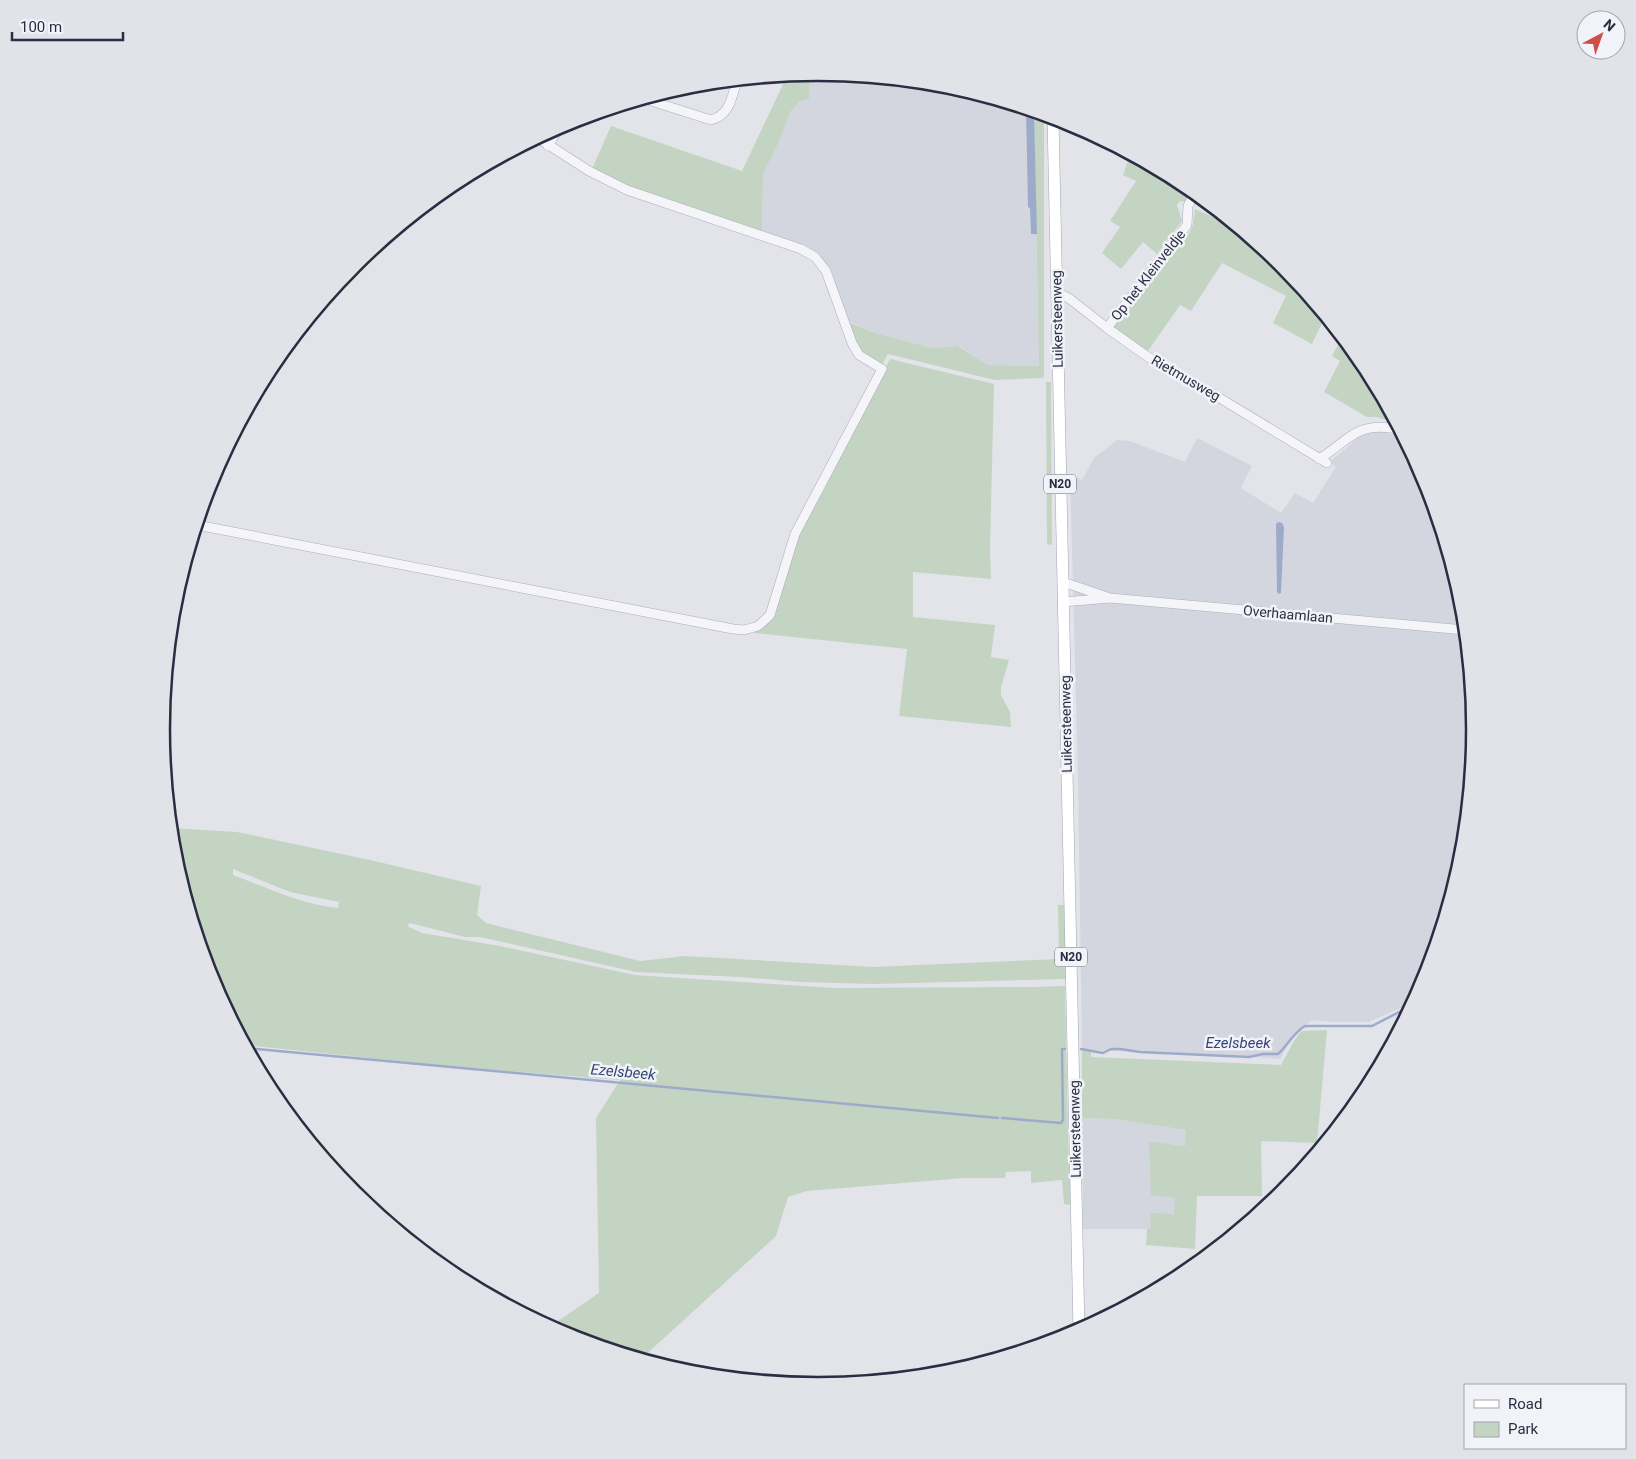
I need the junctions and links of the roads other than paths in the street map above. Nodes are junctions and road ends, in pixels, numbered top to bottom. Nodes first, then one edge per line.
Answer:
1 (736, 87) edge
2 (655, 102) edge
3 (1053, 126) edge
4 (552, 139) edge
5 (544, 142) edge
6 (548, 146) junction
7 (1191, 200) edge
8 (1057, 292) junction
9 (1107, 328) junction
10 (1391, 428) edge
11 (203, 525) edge
12 (1063, 582) junction
13 (1110, 598) junction
14 (1063, 602) junction
15 (1458, 629) edge
16 (1080, 1322) edge

1 - 2 street
3 - 8 main road, Luikersteenweg / N20
4 - 6 street
5 - 6 street
6 - 11 street
7 - 9 street, Op het Kleinveldje
8 - 9 street, Rietmusweg
8 - 12 main road, Luikersteenweg / N20
9 - 10 street, Rietmusweg
12 - 13 street, Overhaamlaan
12 - 14 main road, Luikersteenweg / N20
13 - 14 street, Overhaamlaan
13 - 15 street, Overhaamlaan
14 - 16 main road, Luikersteenweg / N20

